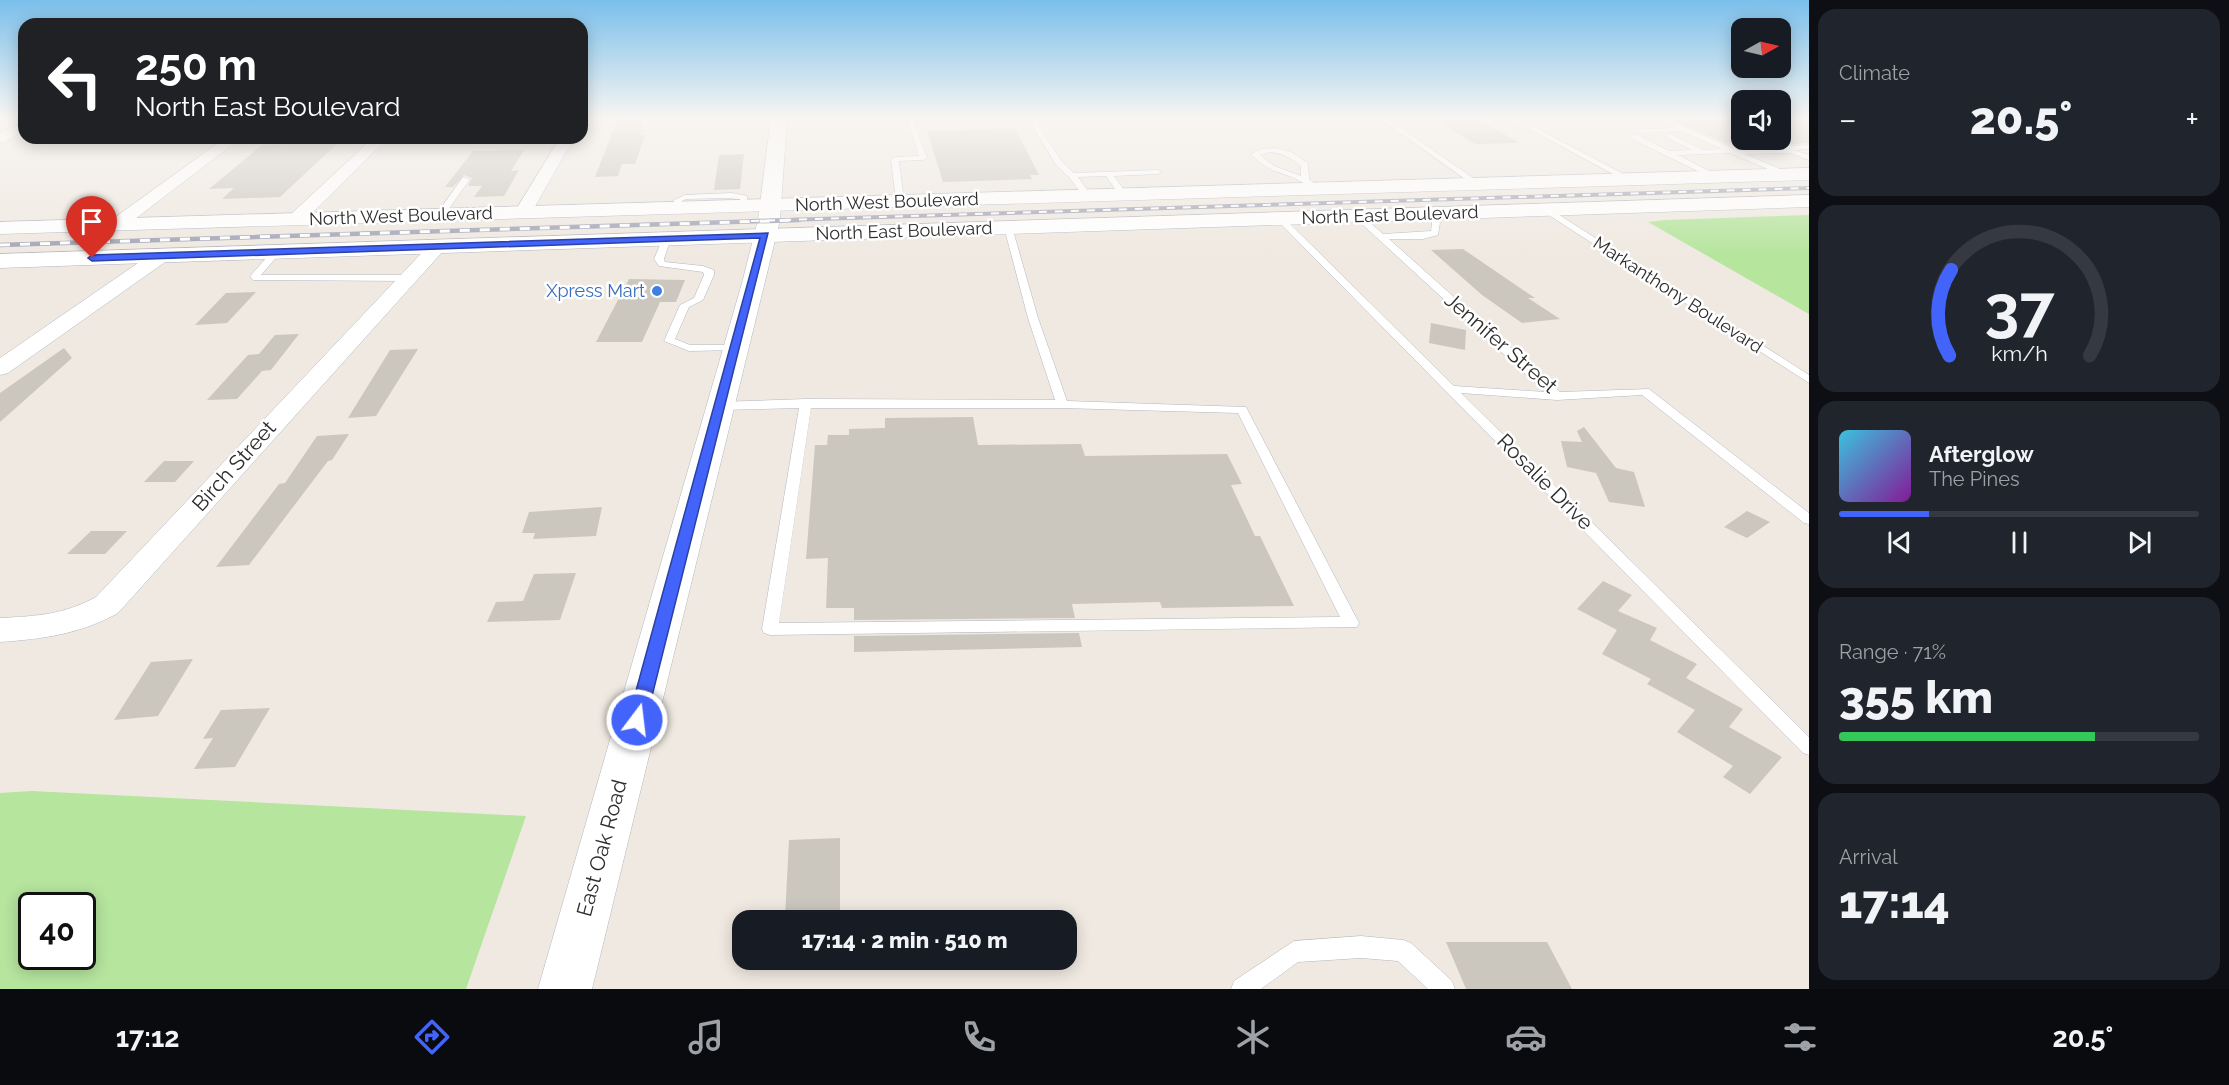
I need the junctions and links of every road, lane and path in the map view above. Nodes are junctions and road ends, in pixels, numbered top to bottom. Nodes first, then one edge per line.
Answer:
1 (199, 164) edge
2 (354, 164) edge
3 (552, 164) edge
4 (771, 164) edge
5 (896, 164) edge
6 (1060, 164) edge
7 (1267, 164) edge
8 (1304, 164) edge
9 (1449, 164) edge
10 (1601, 164) edge
11 (1705, 164) edge
12 (1713, 164) edge
13 (1761, 164) edge
14 (1715, 167) junction
15 (1158, 172) dead end
16 (1108, 173) junction
17 (1784, 174) junction
18 (1809, 174) edge
19 (1072, 175) junction
20 (466, 179) dead end
21 (1629, 179) junction
22 (1310, 184) junction
23 (1478, 184) junction
24 (1123, 194) junction
25 (1087, 195) junction
26 (900, 201) junction
27 (1809, 201) edge
28 (1547, 210) junction
29 (523, 213) junction
30 (1430, 213) junction
31 (440, 215) junction
32 (1356, 215) junction
33 (762, 217) junction
34 (1279, 218) junction
35 (295, 220) junction
36 (116, 225) junction
37 (1008, 227) junction
38 (0, 228) edge
39 (1380, 237) junction
40 (667, 238) junction
41 (438, 246) junction
42 (276, 252) junction
43 (161, 256) junction
44 (0, 261) edge
45 (408, 278) junction
46 (736, 348) junction
47 (0, 368) edge
48 (1809, 380) edge
49 (1452, 389) junction
50 (1557, 396) junction
51 (806, 403) junction
52 (1062, 404) junction
53 (720, 406) junction
54 (1809, 520) edge
55 (0, 630) edge
56 (1809, 748) edge
57 (565, 989) edge
58 (1242, 989) edge
59 (1444, 989) edge

1 - 36 street
2 - 35 street
3 - 29 street
4 - 33 main road, East Oak Road
5 - 26 lane
6 - 19 lane
7 - 22 lane
8 - 22 lane
9 - 23 lane
10 - 21 lane
11 - 14 lane
12 - 14 lane
13 - 17 lane
14 - 17 main road, North West Boulevard
14 - 21 main road, North West Boulevard
15 - 16 lane
16 - 19 lane
16 - 24 lane
17 - 18 main road, North West Boulevard
19 - 25 lane
20 - 31 lane
21 - 23 main road, North West Boulevard
22 - 23 main road, North West Boulevard
22 - 24 main road, North West Boulevard
24 - 25 main road, North West Boulevard
25 - 26 main road, North West Boulevard
26 - 33 main road, North West Boulevard
27 - 28 main road, North East Boulevard
28 - 30 main road, North East Boulevard
28 - 48 lane, Markanthony Boulevard
29 - 31 main road, North West Boulevard
29 - 33 main road, North West Boulevard
30 - 32 main road, North East Boulevard
30 - 39 lane
31 - 35 main road, North West Boulevard
32 - 34 main road, North East Boulevard
32 - 39 lane, Jennifer Street
33 - 37 main road, North East Boulevard
33 - 40 main road, North East Boulevard
33 - 46 main road, East Oak Road
34 - 37 main road, North East Boulevard
34 - 49 lane, Rosalie Drive
35 - 36 main road, North West Boulevard
36 - 38 main road, North West Boulevard
37 - 52 lane
39 - 50 lane, Jennifer Street
40 - 41 main road, North East Boulevard
40 - 46 lane
41 - 42 main road, North East Boulevard
41 - 45 street, Birch Street
42 - 43 main road, North East Boulevard
42 - 45 lane
43 - 44 main road, North East Boulevard
43 - 47 street
45 - 55 street, Birch Street
46 - 53 main road, East Oak Road
49 - 50 lane
49 - 56 lane, Rosalie Drive
50 - 54 lane, Jennifer Street
51 - 52 lane
51 - 52 lane
51 - 53 lane
53 - 57 main road, East Oak Road
58 - 59 lane

